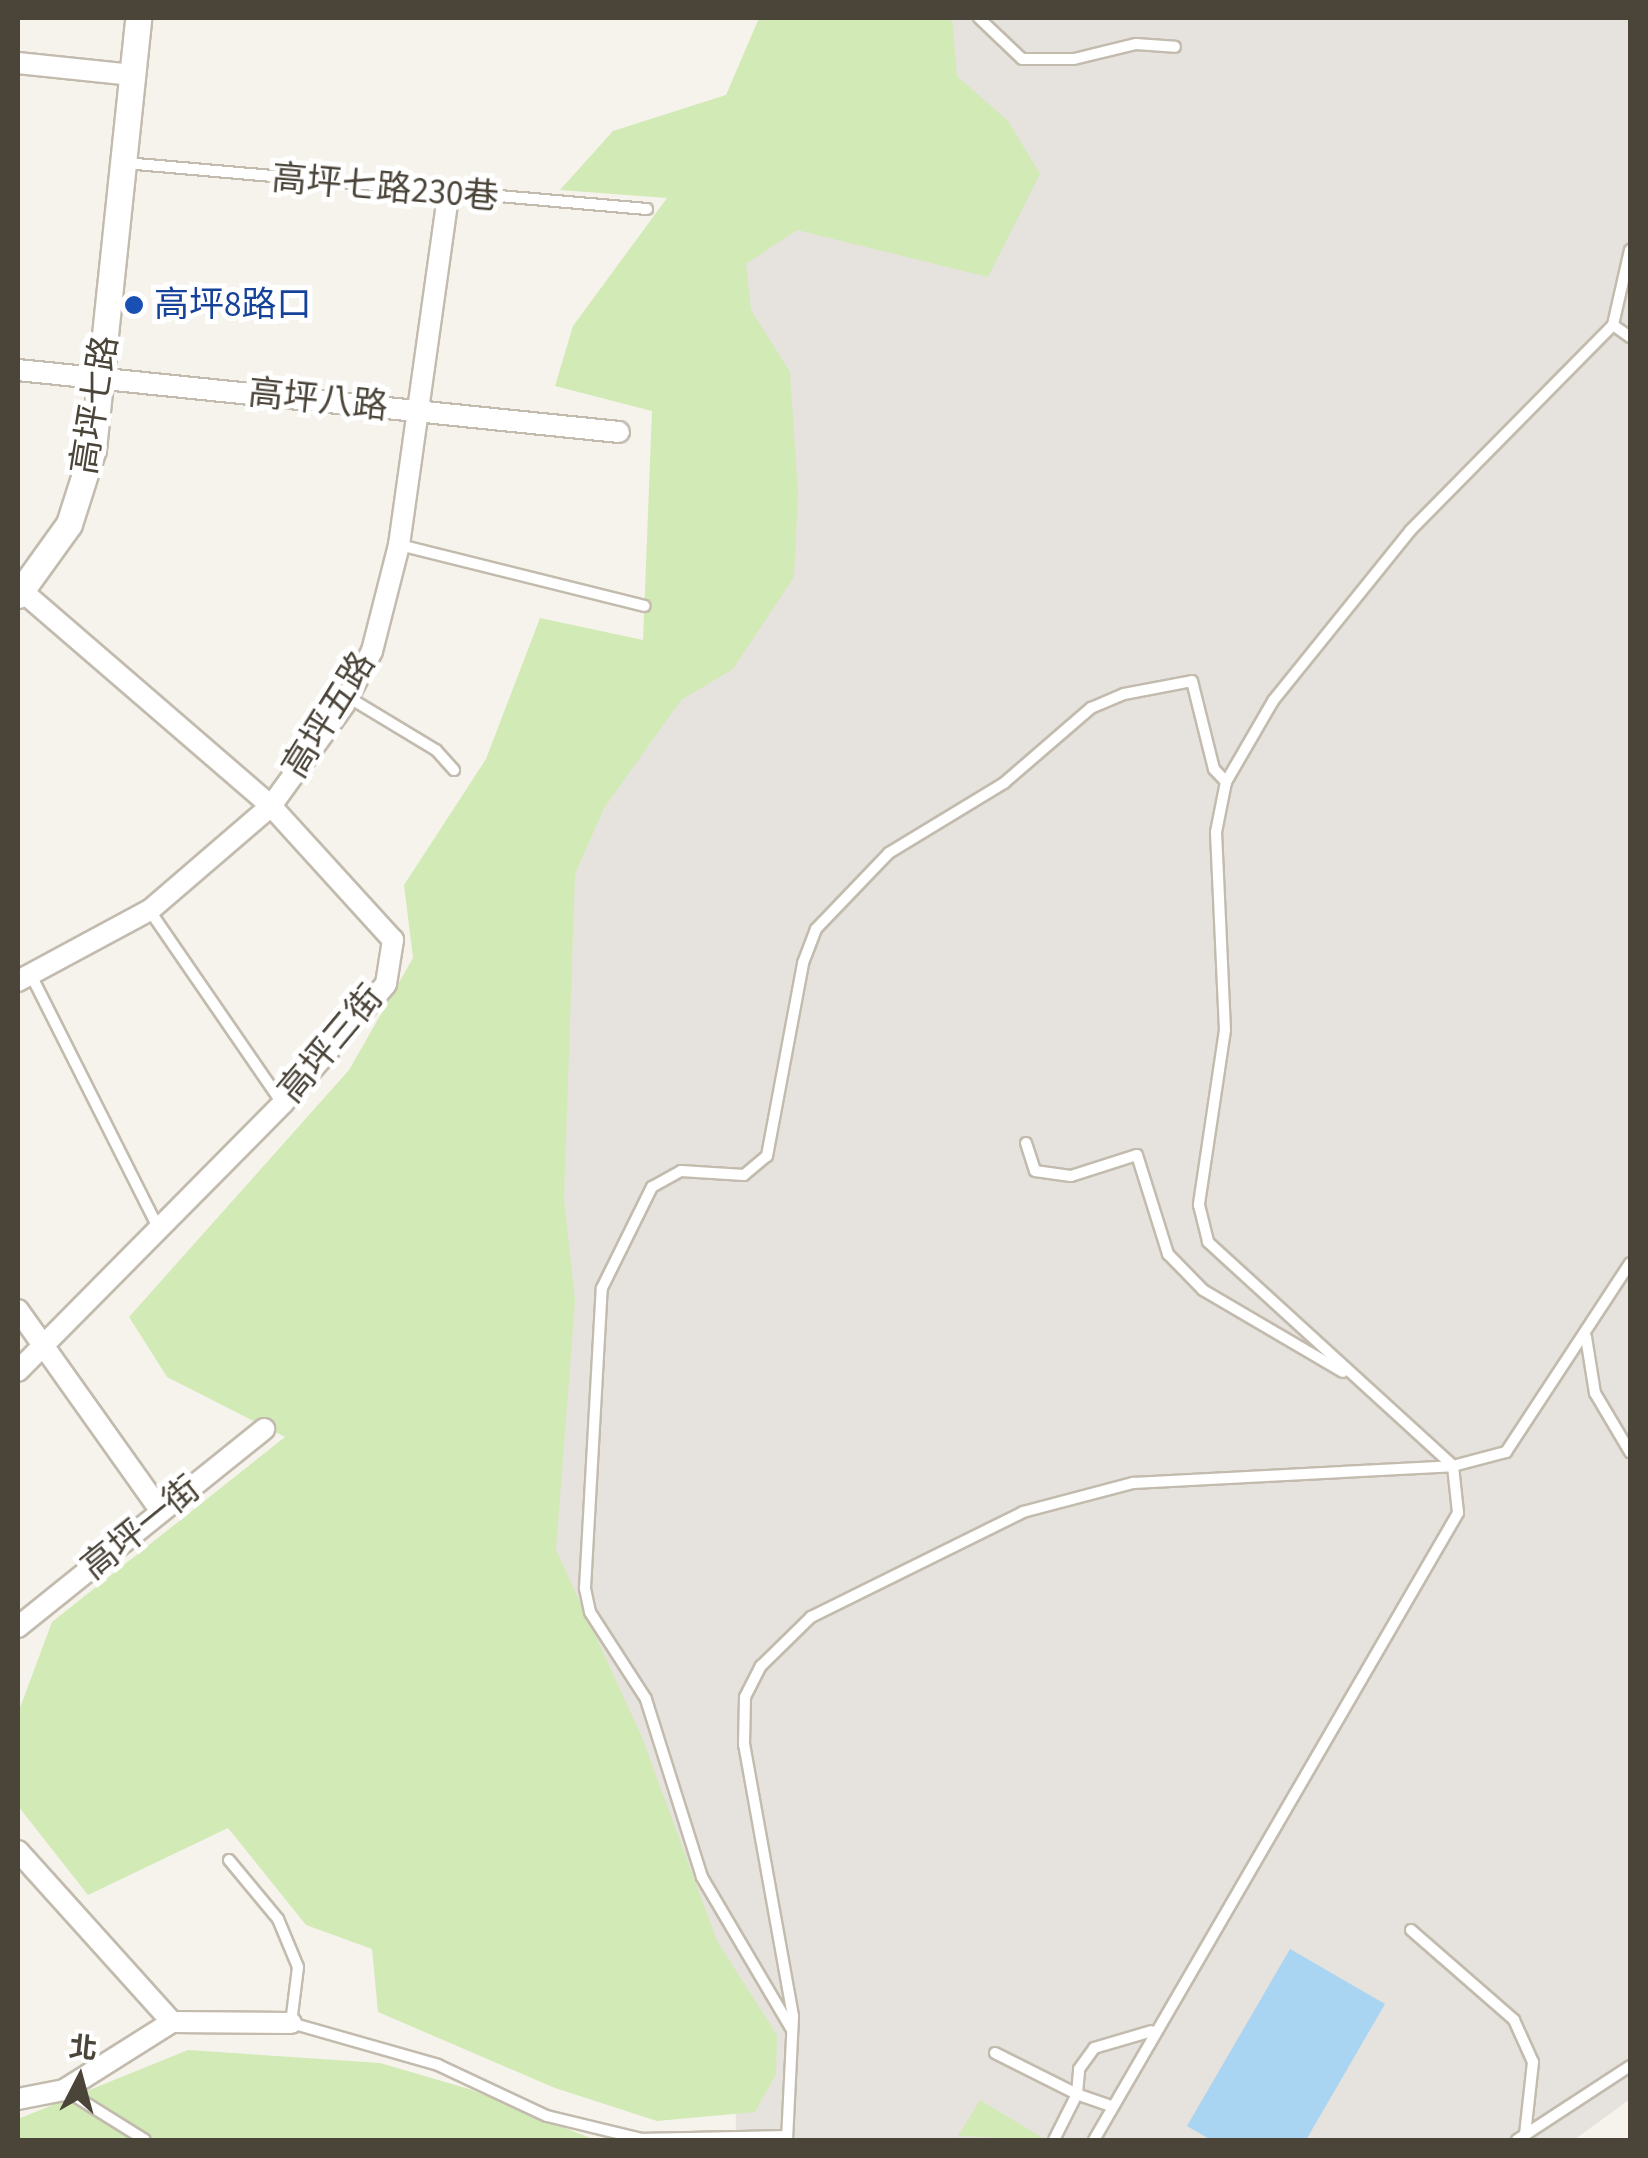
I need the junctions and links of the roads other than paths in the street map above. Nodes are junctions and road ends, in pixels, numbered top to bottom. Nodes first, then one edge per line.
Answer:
1 (138, 18) edge
2 (979, 18) edge
3 (1176, 47) dead end
4 (18, 63) edge
5 (132, 75) junction
6 (124, 162) junction
7 (448, 196) junction
8 (647, 209) dead end
9 (1630, 250) edge
10 (1613, 325) junction
11 (1630, 337) edge
12 (18, 370) edge
13 (104, 379) junction
14 (420, 411) junction
15 (619, 432) dead end
16 (399, 544) junction
17 (20, 594) edge
18 (644, 606) dead end
19 (348, 697) junction
20 (454, 770) dead end
21 (1226, 782) junction
22 (271, 806) junction
23 (150, 910) junction
24 (24, 978) edge
25 (282, 1103) junction
26 (1026, 1144) dead end
27 (159, 1230) junction
28 (1630, 1263) edge
29 (18, 1310) edge
30 (1586, 1336) junction
31 (41, 1351) junction
32 (18, 1372) edge
33 (1362, 1382) junction
34 (264, 1429) dead end
35 (1630, 1452) edge
36 (1453, 1466) junction
37 (161, 1511) junction
38 (18, 1626) edge
39 (18, 1851) edge
40 (229, 1860) dead end
41 (1412, 1930) dead end
42 (172, 2022) junction
43 (291, 2022) junction
44 (792, 2030) junction
45 (1153, 2031) junction
46 (995, 2053) dead end
47 (1630, 2066) edge
48 (64, 2090) junction
49 (1077, 2094) junction
50 (18, 2098) edge
51 (1111, 2106) junction
52 (786, 2138) edge
53 (1521, 2138) edge
54 (145, 2140) edge
55 (1054, 2140) edge
56 (1094, 2140) edge

1 - 5 street, 高坪七路
2 - 3 lane
4 - 5 street
5 - 6 street, 高坪七路
6 - 7 lane, 高坪七路230巷
6 - 13 street, 高坪七路
7 - 8 lane, 高坪七路230巷
7 - 14 street, 高坪五路
9 - 10 lane
10 - 11 lane
10 - 21 lane
12 - 13 street, 高坪八路
13 - 14 street, 高坪八路
13 - 17 street, 高坪七路
14 - 15 street, 高坪八路
14 - 16 street, 高坪五路
16 - 18 lane
16 - 19 street, 高坪五路
17 - 22 street, 高坪三街
19 - 20 lane
19 - 22 street, 高坪五路
21 - 33 lane
21 - 44 lane
22 - 23 street, 高坪五路
22 - 25 street, 高坪三街
23 - 24 street, 高坪五路
23 - 25 lane
24 - 27 lane
25 - 27 street, 高坪三街
26 - 33 lane
27 - 31 street, 高坪三街
28 - 30 lane
29 - 31 street
30 - 35 lane
30 - 36 lane
31 - 32 street, 高坪三街
31 - 37 street
33 - 36 lane
34 - 37 street, 高坪一街
36 - 44 lane
36 - 45 lane
37 - 38 street, 高坪一街
39 - 42 street
40 - 43 lane
41 - 53 lane
42 - 43 street
42 - 48 street
43 - 52 lane
44 - 52 lane
45 - 49 lane
45 - 51 lane
46 - 49 lane
47 - 53 lane
48 - 50 street
48 - 54 lane
49 - 51 lane
49 - 55 lane
51 - 56 lane

